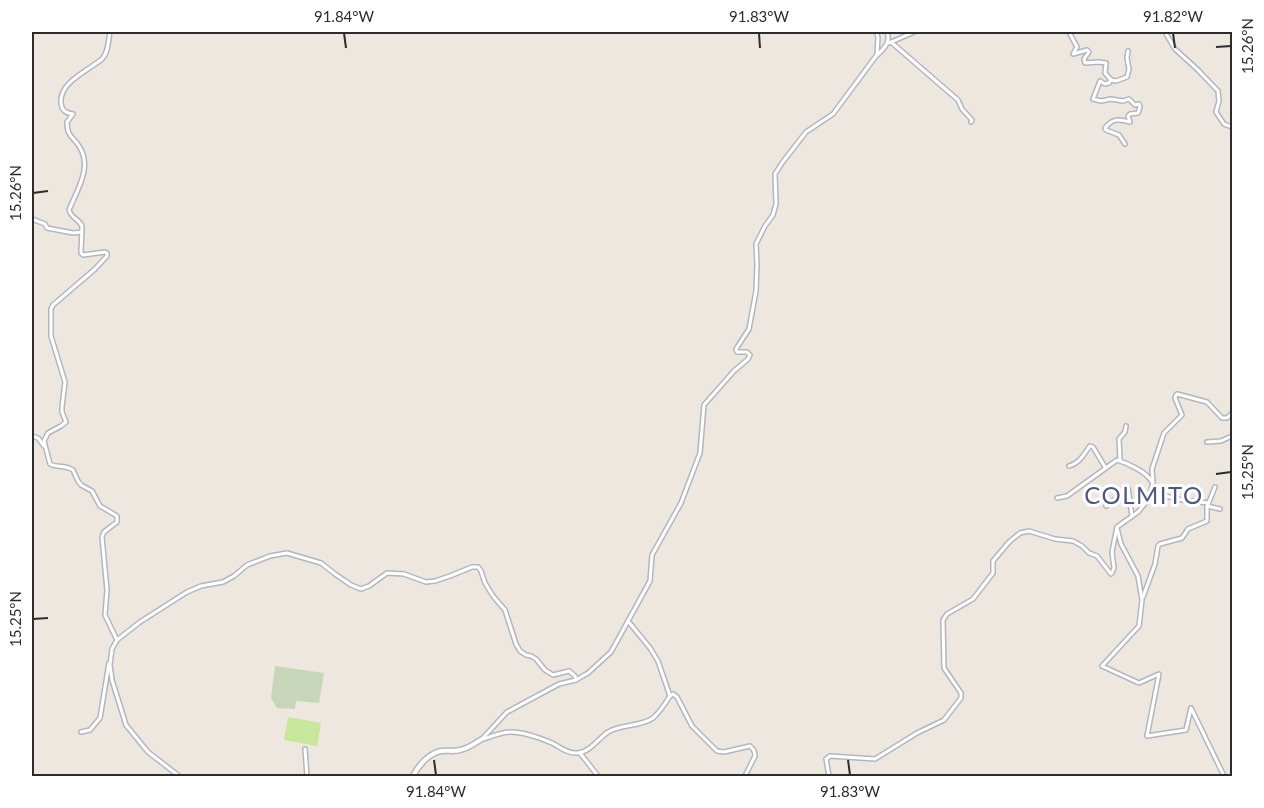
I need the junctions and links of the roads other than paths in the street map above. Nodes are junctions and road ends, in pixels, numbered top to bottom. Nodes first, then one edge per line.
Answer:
1 (110, 32) edge
2 (876, 32) edge
3 (887, 32) edge
4 (914, 32) edge
5 (1069, 32) edge
6 (1165, 32) edge
7 (889, 43) junction
8 (1128, 51) dead end
9 (876, 56) junction
10 (1111, 80) junction
11 (971, 122) dead end
12 (1233, 127) edge
13 (1125, 144) dead end
14 (32, 219) edge
15 (82, 232) junction
16 (1233, 413) edge
17 (1231, 418) edge
18 (1126, 426) dead end
19 (32, 436) edge
20 (1233, 436) edge
21 (1207, 442) dead end
22 (46, 450) junction
23 (1120, 460) junction
24 (1069, 466) dead end
25 (1105, 467) junction
26 (1153, 483) junction
27 (1215, 487) dead end
28 (1128, 488) dead end
29 (1151, 493) junction
30 (1057, 498) dead end
31 (1130, 501) junction
32 (1208, 504) junction
33 (1106, 506) dead end
34 (1220, 509) dead end
35 (1132, 516) junction
36 (1117, 527) junction
37 (1142, 600) junction
38 (628, 621) junction
39 (117, 640) junction
40 (112, 649) junction
41 (576, 680) junction
42 (670, 696) junction
43 (81, 732) dead end
44 (482, 739) junction
45 (305, 749) dead end
46 (580, 753) junction
47 (179, 777) edge
48 (307, 777) edge
49 (413, 777) edge
50 (598, 777) edge
51 (745, 777) edge
52 (829, 777) edge
53 (1224, 777) edge

1 - 15 street
2 - 9 street
3 - 7 street
4 - 7 street
5 - 10 street
6 - 12 street
7 - 9 street
7 - 11 street
8 - 10 street
9 - 38 street
10 - 13 street
14 - 15 street
15 - 22 street
16 - 17 street
17 - 26 street
18 - 23 street
19 - 22 street
20 - 21 street
22 - 39 street
23 - 25 street
23 - 26 street
24 - 25 street
25 - 30 street
26 - 29 street
27 - 32 street
28 - 31 street
29 - 32 street
29 - 35 street
31 - 33 street
31 - 35 street
32 - 34 street
32 - 37 street
35 - 36 street
36 - 37 street
36 - 52 street
37 - 53 street
38 - 41 street
38 - 42 street
39 - 40 street
39 - 41 street
40 - 43 street
40 - 47 street
41 - 44 street
42 - 46 street
42 - 51 street
44 - 46 street
44 - 49 street
45 - 48 street
46 - 50 street

